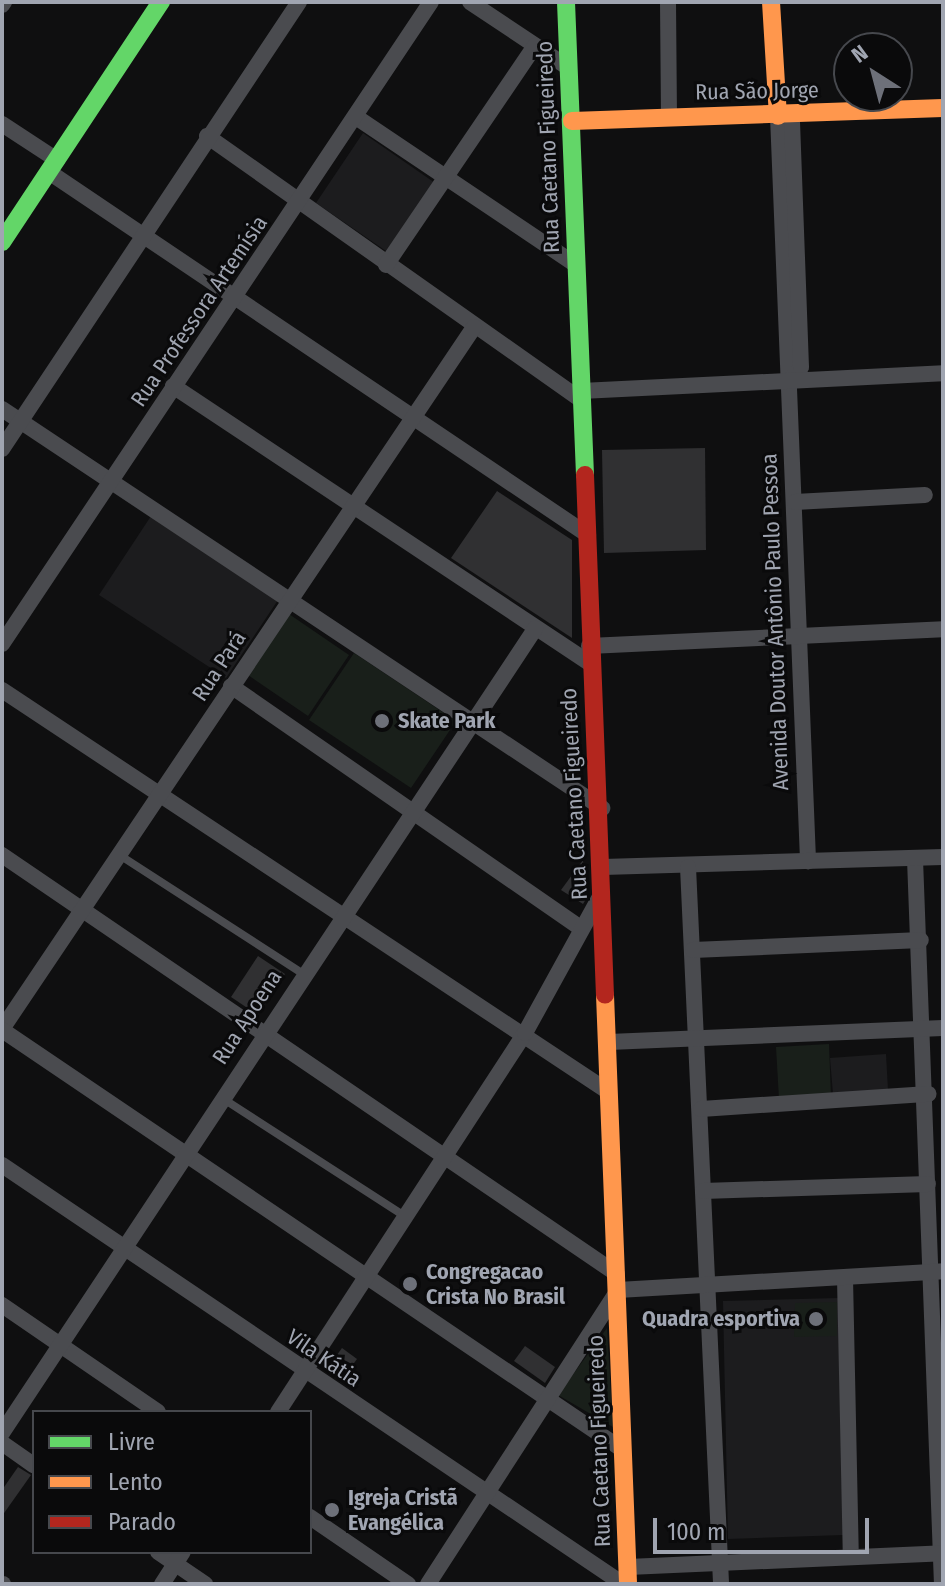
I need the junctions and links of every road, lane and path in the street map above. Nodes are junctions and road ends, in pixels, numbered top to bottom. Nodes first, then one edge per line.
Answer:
1 (161, 2) edge
2 (299, 2) edge
3 (431, 2) edge
4 (470, 2) edge
5 (566, 2) edge
6 (668, 2) edge
7 (771, 2) edge
8 (787, 2) edge
9 (535, 46) junction
10 (569, 68) junction
11 (943, 108) edge
12 (669, 116) junction
13 (785, 116) junction
14 (356, 117) junction
15 (572, 121) junction
16 (2, 124) edge
17 (207, 136) junction
18 (53, 166) junction
19 (447, 177) junction
20 (300, 203) junction
21 (144, 234) junction
22 (2, 242) edge
23 (386, 265) junction
24 (576, 265) junction
25 (236, 294) junction
26 (474, 327) junction
27 (943, 373) edge
28 (789, 381) junction
29 (173, 386) junction
30 (581, 396) junction
31 (2, 409) edge
32 (414, 419) junction
33 (20, 422) junction
34 (2, 449) edge
35 (112, 478) junction
36 (925, 495) dead end
37 (795, 502) junction
38 (355, 506) junction
39 (588, 535) junction
40 (290, 598) junction
41 (535, 629) junction
42 (943, 629) edge
43 (802, 636) junction
44 (2, 644) edge
45 (590, 655) junction
46 (231, 686) junction
47 (2, 690) edge
48 (470, 722) junction
49 (165, 792) junction
50 (413, 807) junction
51 (602, 808) junction
52 (2, 855) edge
53 (121, 856) junction
54 (943, 857) edge
55 (915, 859) junction
56 (808, 861) junction
57 (603, 867) junction
58 (688, 867) junction
59 (603, 891) junction
60 (82, 910) junction
61 (343, 912) junction
62 (580, 928) junction
63 (921, 940) junction
64 (693, 950) junction
65 (302, 973) junction
66 (934, 1028) edge
67 (2, 1030) edge
68 (525, 1033) junction
69 (262, 1034) junction
70 (696, 1040) junction
71 (609, 1042) junction
72 (609, 1092) junction
73 (929, 1094) junction
74 (221, 1097) junction
75 (701, 1109) junction
76 (183, 1154) junction
77 (446, 1155) junction
78 (2, 1165) edge
79 (928, 1184) junction
80 (703, 1191) junction
81 (407, 1217) junction
82 (121, 1248) junction
83 (937, 1272) edge
84 (367, 1278) junction
85 (845, 1278) junction
86 (618, 1282) junction
87 (709, 1284) junction
88 (2, 1305) edge
89 (60, 1344) junction
90 (304, 1372) junction
91 (549, 1400) junction
92 (155, 1410) edge
93 (279, 1410) edge
94 (2, 1433) edge
95 (2, 1443) edge
96 (620, 1448) junction
97 (32, 1464) edge
98 (487, 1495) junction
99 (312, 1518) edge
100 (942, 1553) edge
101 (851, 1557) junction
102 (178, 1558) edge
103 (720, 1563) junction
104 (627, 1578) edge
105 (162, 1584) edge
106 (205, 1584) edge
107 (408, 1584) edge
108 (428, 1584) edge
109 (721, 1584) edge
110 (942, 1584) edge

1 - 18 main road
2 - 17 street
3 - 14 street, Rua Professora Artemísia
4 - 9 street
5 - 10 main road, Rua Caetano Figueiredo
6 - 12 street
7 - 13 main road, Avenida Doutor Antônio Paulo Pessoa
8 - 13 main road, Avenida Doutor Antônio Paulo Pessoa
9 - 10 street
9 - 19 street
10 - 15 main road, Rua Caetano Figueiredo
11 - 13 main road, Rua São Jorge
12 - 13 main road, Rua São Jorge
12 - 15 main road, Rua São Jorge
13 - 28 street, Avenida Doutor Antônio Paulo Pessoa
14 - 19 street
14 - 20 street, Rua Professora Artemísia
15 - 24 main road, Rua Caetano Figueiredo
16 - 18 street
17 - 20 street
17 - 21 street
18 - 21 street
18 - 22 main road
19 - 23 street
19 - 24 street
20 - 23 street
20 - 25 street, Rua Professora Artemísia
21 - 25 street
21 - 33 street
23 - 26 street
24 - 30 main road, Rua Caetano Figueiredo
25 - 29 street, Rua Professora Artemísia
25 - 32 street
26 - 30 street
26 - 32 street, Rua Pará
27 - 28 street
28 - 30 street
28 - 37 street, Avenida Doutor Antônio Paulo Pessoa
29 - 35 street, Rua Professora Artemísia
29 - 38 street
30 - 39 main road, Rua Caetano Figueiredo
31 - 33 street
32 - 38 street, Rua Pará
32 - 39 street
33 - 34 street
33 - 35 street
35 - 40 street
35 - 44 street, Rua Professora Artemísia
36 - 37 street
37 - 43 street, Avenida Doutor Antônio Paulo Pessoa
38 - 40 street, Rua Pará
38 - 41 street
39 - 45 main road, Rua Caetano Figueiredo
40 - 46 street, Rua Pará
40 - 48 street
41 - 45 street
41 - 48 street, Rua Apoena
42 - 43 street
43 - 45 street
43 - 56 street, Avenida Doutor Antônio Paulo Pessoa
45 - 51 main road, Rua Caetano Figueiredo
46 - 49 street, Rua Pará
46 - 50 street
47 - 49 street
48 - 50 street, Rua Apoena
48 - 51 street
49 - 53 street, Rua Pará
49 - 61 street
50 - 61 street, Rua Apoena
50 - 62 street
51 - 57 main road, Rua Caetano Figueiredo
52 - 60 street
53 - 60 street, Rua Pará
53 - 65 lane
54 - 55 street
55 - 56 street
55 - 63 street
56 - 58 street
57 - 58 street
57 - 59 main road, Rua Caetano Figueiredo
58 - 64 street
59 - 62 street
59 - 71 main road, Rua Caetano Figueiredo
60 - 67 street, Rua Pará
60 - 69 street
61 - 65 street, Rua Apoena
61 - 68 street
62 - 68 street
63 - 64 street
63 - 66 street
64 - 70 street
65 - 69 street, Rua Apoena
66 - 70 street
66 - 73 street
67 - 76 street
68 - 72 street
68 - 77 street
69 - 74 street, Rua Apoena
69 - 77 street
70 - 71 street
70 - 75 street
71 - 72 main road, Rua Caetano Figueiredo
72 - 86 main road, Rua Caetano Figueiredo
73 - 75 street
73 - 79 street
74 - 76 street, Rua Apoena
74 - 81 lane
75 - 80 street
76 - 82 street, Rua Apoena
76 - 84 street
77 - 81 street
77 - 86 street
78 - 82 street, Vila Kátia
79 - 80 street
79 - 83 street
80 - 87 street
81 - 84 street
82 - 89 street, Rua Apoena
82 - 90 street, Vila Kátia
83 - 85 street
83 - 100 street
84 - 90 street
84 - 91 street
85 - 87 street
85 - 101 street
86 - 87 street
86 - 91 street
86 - 96 main road, Rua Caetano Figueiredo
87 - 103 street
88 - 89 street
89 - 92 street
89 - 94 street, Rua Apoena
90 - 93 street
90 - 98 street, Vila Kátia
91 - 96 street
91 - 98 street
95 - 97 street
96 - 104 main road, Rua Caetano Figueiredo
98 - 104 street, Vila Kátia
98 - 108 street
99 - 107 street
100 - 101 street
100 - 110 street
101 - 103 street
102 - 105 street
102 - 106 street
103 - 104 street
103 - 109 street

